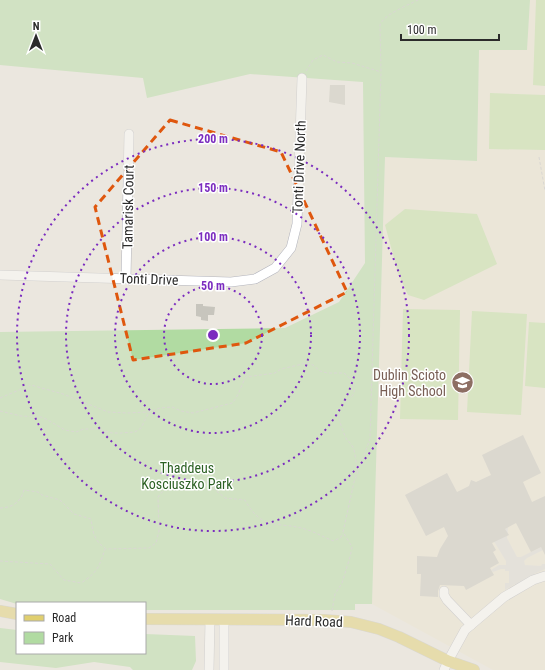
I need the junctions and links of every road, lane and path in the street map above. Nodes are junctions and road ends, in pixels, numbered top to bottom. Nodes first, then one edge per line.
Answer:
1 (418, 0) edge
2 (381, 72) junction
3 (302, 78) joint
4 (129, 134) dead end
5 (539, 157) dead end
6 (545, 191) edge
7 (287, 253) joint
8 (0, 275) edge
9 (126, 279) junction
10 (0, 398) edge
11 (0, 411) edge
12 (149, 412) junction
13 (357, 473) junction
14 (0, 508) edge
15 (343, 532) junction
16 (105, 549) junction
17 (0, 561) edge
18 (545, 576) edge
19 (444, 591) dead end
20 (0, 611) edge
21 (332, 611) dead end
22 (16, 614) edge
23 (146, 619) edge
24 (210, 619) junction
25 (224, 619) junction
26 (471, 625) junction
27 (446, 665) edge
28 (209, 670) edge
29 (224, 670) edge
30 (474, 670) edge

1 - 2 path
2 - 3 path
2 - 13 path
3 - 7 street, Tonti Drive North
4 - 9 street, Tamarisk Court
5 - 6 path
7 - 9 street, Tonti Drive
8 - 9 street, Tonti Drive
10 - 12 path
11 - 12 path
12 - 13 path
13 - 15 path
14 - 16 path
15 - 16 path
15 - 21 path
16 - 17 path
18 - 26 street
19 - 26 street
20 - 22 main road
23 - 24 main road, Hard Road
24 - 25 main road, Hard Road
24 - 28 street
25 - 27 main road, Hard Road
25 - 29 street
26 - 27 street
27 - 30 main road, Hard Road

